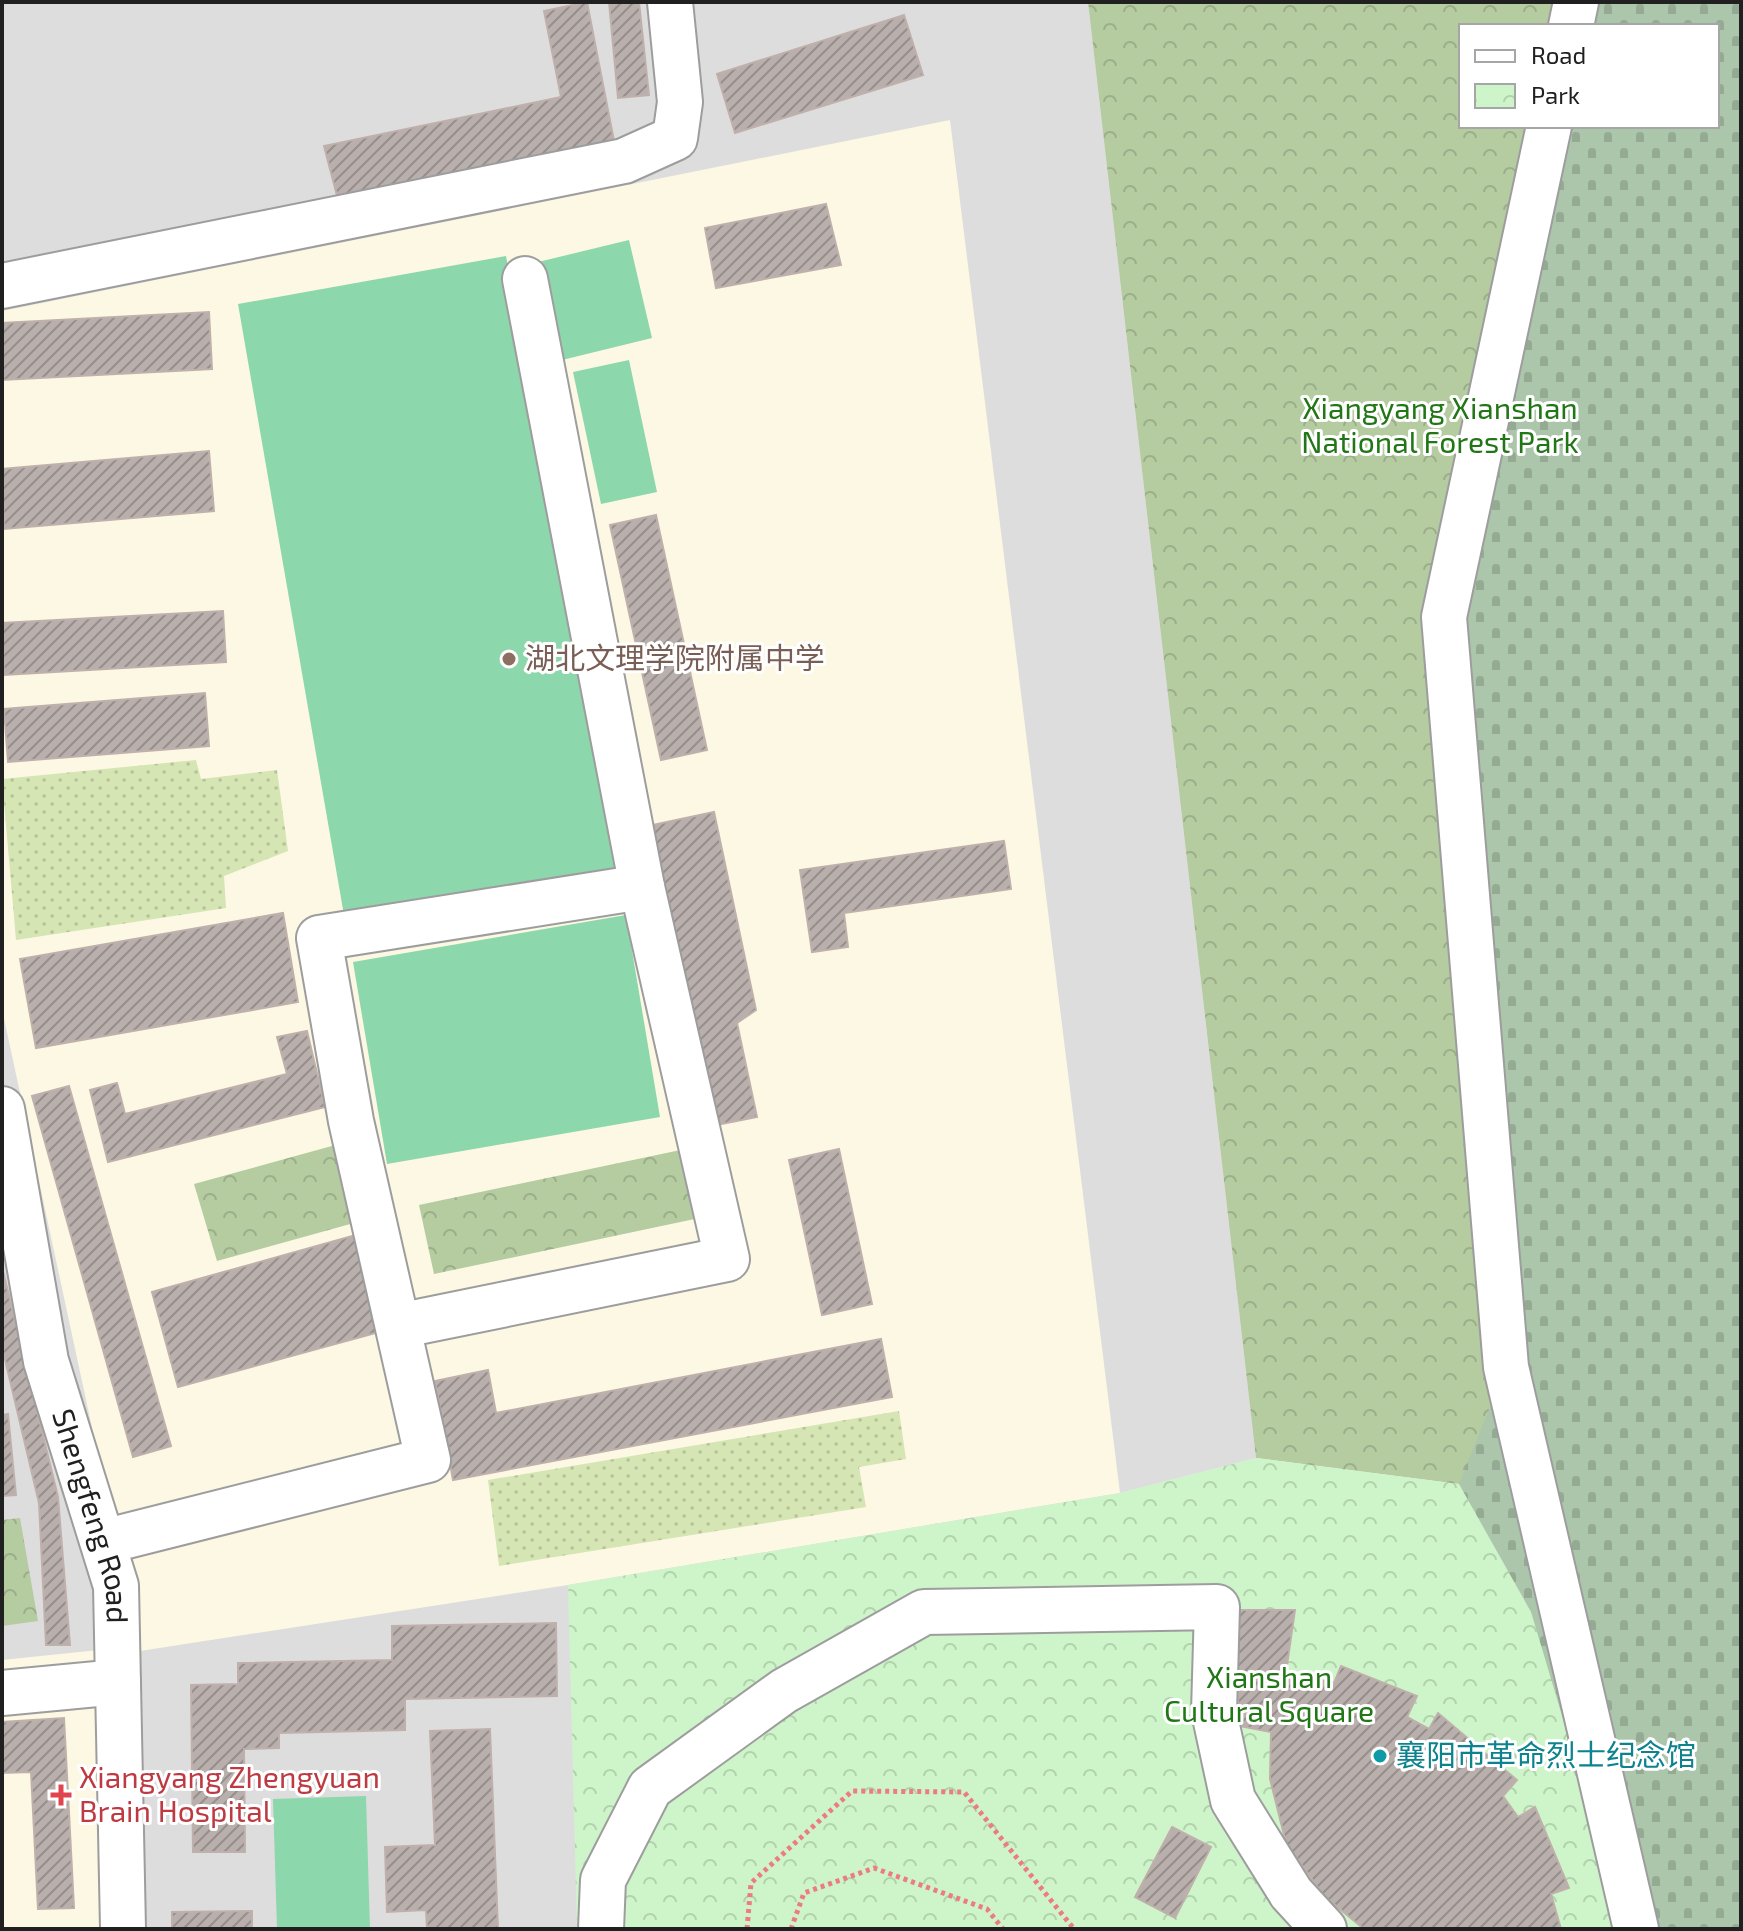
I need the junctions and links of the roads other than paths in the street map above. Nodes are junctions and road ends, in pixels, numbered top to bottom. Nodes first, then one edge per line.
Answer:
1 (670, 2) edge
2 (1576, 2) edge
3 (1571, 24) edge
4 (1549, 128) edge
5 (525, 279) dead end
6 (2, 286) edge
7 (642, 887) junction
8 (2, 1109) edge
9 (398, 1326) junction
10 (103, 1542) junction
11 (118, 1682) junction
12 (2, 1693) edge
13 (123, 1929) edge
14 (601, 1929) edge
15 (1324, 1929) edge
16 (1636, 1929) edge

1 - 6 street
2 - 3 street
4 - 16 street
5 - 7 street
7 - 9 street
7 - 9 street
8 - 10 street, Shengfeng Road
9 - 10 street
10 - 11 street, Shengfeng Road
11 - 12 street
11 - 13 street, Shengfeng Road
14 - 15 street

